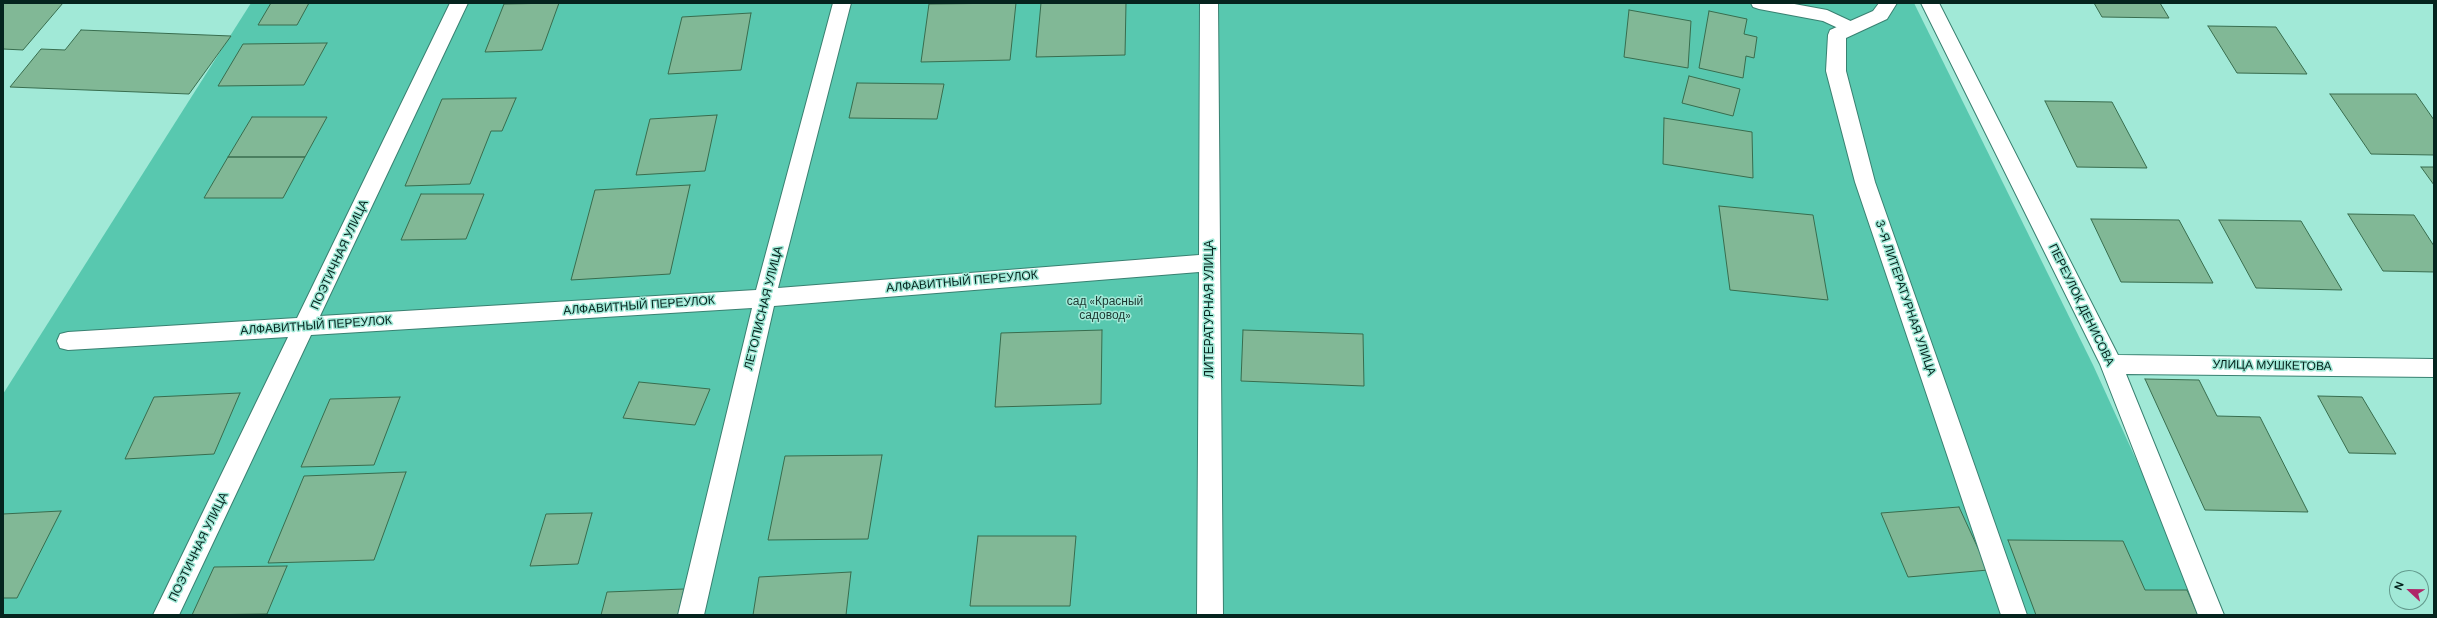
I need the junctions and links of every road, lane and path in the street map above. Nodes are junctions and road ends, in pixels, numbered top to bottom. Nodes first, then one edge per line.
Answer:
1 (459, 3) edge
2 (842, 3) edge
3 (1209, 3) edge
4 (1759, 3) edge
5 (1888, 3) edge
6 (1930, 3) edge
7 (1851, 28) junction
8 (1210, 263) junction
9 (765, 298) junction
10 (305, 327) junction
11 (68, 341) dead end
12 (2111, 364) junction
13 (2434, 368) edge
14 (166, 615) edge
15 (691, 615) edge
16 (1210, 615) edge
17 (2014, 615) edge
18 (2211, 615) edge

1 - 10 street, ПОЭТИЧНАЯ УЛИЦА
2 - 9 street, ЛЕТОПИСНАЯ УЛИЦА
3 - 8 street, ЛИТЕРАТУРНАЯ УЛИЦА
4 - 7 lane
5 - 7 street, 3-Я ЛИТЕРАТУРНАЯ УЛИЦА
6 - 12 street, ПЕРЕУЛОК ДЕНИСОВА
7 - 17 street, 3-Я ЛИТЕРАТУРНАЯ УЛИЦА
8 - 9 street, АЛФАВИТНЫЙ ПЕРЕУЛОК
8 - 16 street, ЛИТЕРАТУРНАЯ УЛИЦА
9 - 10 street, АЛФАВИТНЫЙ ПЕРЕУЛОК
9 - 15 street, ЛЕТОПИСНАЯ УЛИЦА
10 - 11 street, АЛФАВИТНЫЙ ПЕРЕУЛОК
10 - 14 street, ПОЭТИЧНАЯ УЛИЦА
12 - 13 street, УЛИЦА МУШКЕТОВА
12 - 18 street, ПЕРЕУЛОК ДЕНИСОВА

